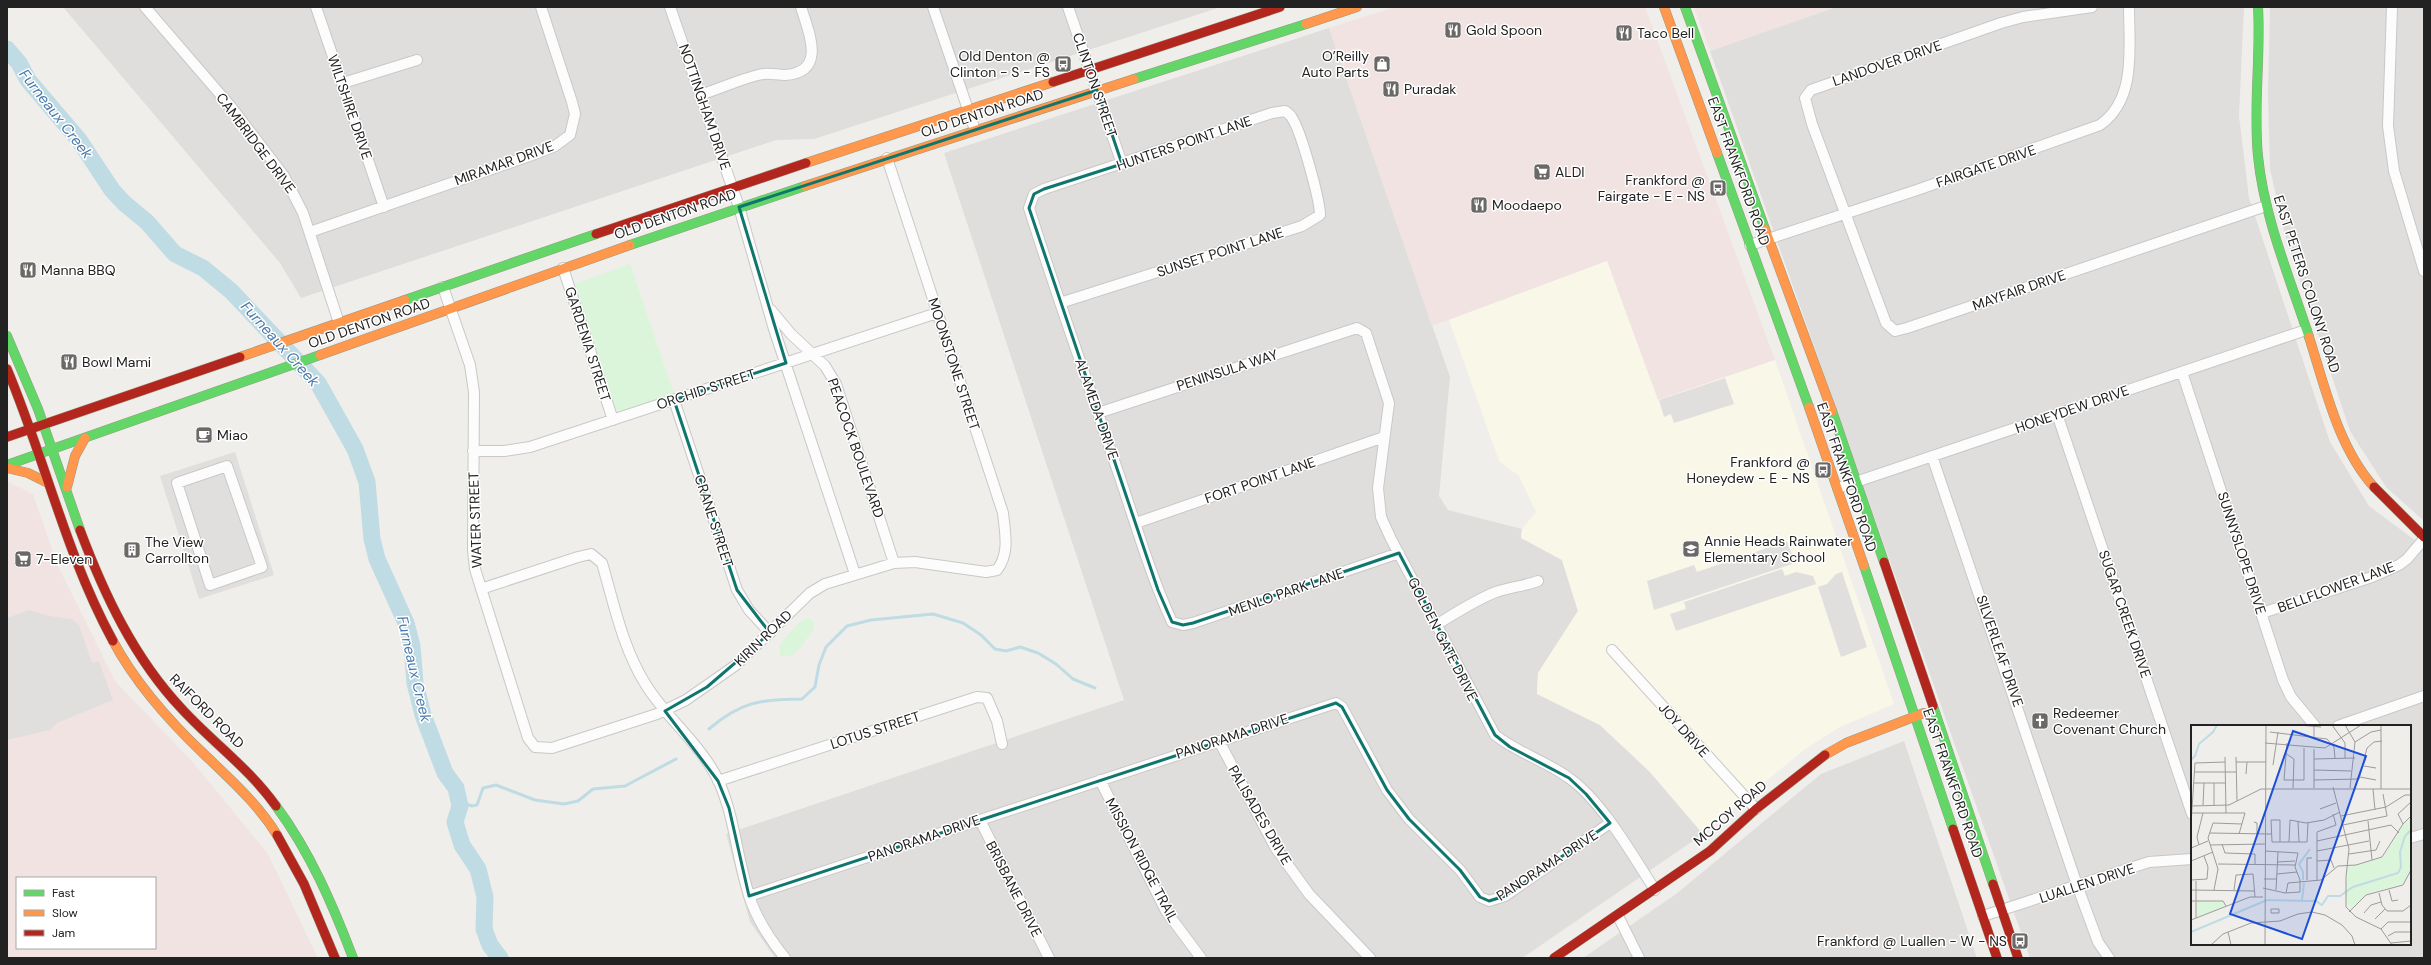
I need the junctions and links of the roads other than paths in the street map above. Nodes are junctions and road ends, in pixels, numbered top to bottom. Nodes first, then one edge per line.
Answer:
1 (145, 7) edge
2 (316, 7) edge
3 (541, 7) edge
4 (670, 7) edge
5 (800, 7) edge
6 (933, 7) edge
7 (1068, 7) edge
8 (1280, 7) edge
9 (1357, 7) edge
10 (1664, 7) edge
11 (1685, 7) edge
12 (2092, 7) edge
13 (2129, 7) edge
14 (2258, 7) edge
15 (2392, 7) edge
16 (1699, 45) junction
17 (1680, 51) junction
18 (417, 60) dead end
19 (1090, 70) junction
20 (343, 83) junction
21 (1097, 90) junction
22 (700, 95) junction
23 (968, 109) junction
24 (975, 130) junction
25 (888, 158) junction
26 (1306, 158) joint
27 (1122, 164) junction
28 (733, 187) junction
29 (1034, 194) joint
30 (2266, 206) junction
31 (384, 207) junction
32 (739, 207) junction
33 (1844, 213) junction
34 (310, 232) junction
35 (1769, 238) junction
36 (1750, 245) junction
37 (563, 268) junction
38 (2424, 271) edge
39 (443, 287) junction
40 (1060, 303) junction
41 (769, 307) junction
42 (451, 310) junction
43 (937, 313) junction
44 (339, 323) junction
45 (1357, 328) joint
46 (2306, 330) junction
47 (7, 336) edge
48 (814, 354) junction
49 (786, 363) junction
50 (7, 369) edge
51 (2182, 372) junction
52 (674, 400) junction
53 (1098, 413) junction
54 (2058, 414) junction
55 (613, 420) junction
56 (44, 424) junction
57 (30, 429) junction
58 (7, 437) edge
59 (1384, 437) junction
60 (85, 438) junction
61 (53, 449) junction
62 (473, 450) junction
63 (39, 454) junction
64 (1932, 456) junction
65 (7, 465) edge
66 (7, 468) edge
67 (216, 469) joint
68 (1857, 481) junction
69 (48, 483) junction
70 (67, 488) junction
71 (1838, 488) junction
72 (1136, 523) junction
73 (2424, 538) edge
74 (1399, 553) junction
75 (894, 563) junction
76 (997, 570) joint
77 (855, 574) junction
78 (1538, 581) dead end
79 (481, 589) junction
80 (2262, 613) junction
81 (1172, 622) joint
82 (1436, 625) junction
83 (770, 633) junction
84 (1612, 650) dead end
85 (158, 681) junction
86 (146, 691) junction
87 (2424, 696) edge
88 (1934, 708) junction
89 (665, 711) junction
90 (1916, 716) junction
91 (2315, 725) edge
92 (2341, 725) edge
93 (1219, 741) junction
94 (1002, 744) dead end
95 (535, 747) joint
96 (1100, 780) junction
97 (718, 781) junction
98 (1756, 809) junction
99 (2191, 811) edge
100 (980, 820) junction
101 (1610, 823) junction
102 (2424, 834) edge
103 (2411, 838) edge
104 (2191, 859) edge
105 (2078, 885) junction
106 (1655, 890) junction
107 (750, 896) junction
108 (2002, 910) junction
109 (1618, 916) junction
110 (1983, 916) junction
111 (335, 958) edge
112 (353, 958) edge
113 (785, 958) edge
114 (1049, 958) edge
115 (1201, 958) edge
116 (1370, 958) edge
117 (1554, 958) edge
118 (1639, 958) edge
119 (1997, 958) edge
120 (2018, 958) edge
121 (2109, 958) edge

1 - 34 street, CAMBRIDGE DRIVE
2 - 20 street, WILTSHIRE DRIVE
3 - 31 street, MIRAMAR DRIVE
4 - 22 street, NOTTINGHAM DRIVE
5 - 22 street
6 - 23 street
7 - 19 street, CLINTON STREET
8 - 19 main road, OLD DENTON ROAD
9 - 21 main road, OLD DENTON ROAD
10 - 17 main road, EAST FRANKFORD ROAD
11 - 16 main road, EAST FRANKFORD ROAD
12 - 33 street, LANDOVER DRIVE
13 - 33 street, FAIRGATE DRIVE
14 - 30 main road, EAST PETERS COLONY ROAD
15 - 38 street
16 - 17 main road
16 - 35 main road, EAST FRANKFORD ROAD
17 - 36 main road, EAST FRANKFORD ROAD
18 - 20 street
19 - 21 street, CLINTON STREET
19 - 23 main road, OLD DENTON ROAD
20 - 31 street, WILTSHIRE DRIVE
21 - 24 main road, OLD DENTON ROAD
21 - 27 street, CLINTON STREET
22 - 28 street, NOTTINGHAM DRIVE
23 - 24 street
23 - 28 main road, OLD DENTON ROAD
24 - 25 main road, OLD DENTON ROAD
25 - 32 main road, OLD DENTON ROAD
25 - 43 street, MOONSTONE STREET
26 - 27 street, HUNTERS POINT LANE
26 - 40 street, SUNSET POINT LANE
27 - 29 street, HUNTERS POINT LANE
28 - 32 street, NOTTINGHAM DRIVE
28 - 39 main road, OLD DENTON ROAD
29 - 40 street, ALAMEDA DRIVE
30 - 33 street, MAYFAIR DRIVE
30 - 46 main road, EAST PETERS COLONY ROAD
31 - 34 street, MIRAMAR DRIVE
32 - 37 main road, OLD DENTON ROAD
32 - 41 street, PEACOCK BOULEVARD
33 - 35 street, FAIRGATE DRIVE
34 - 44 street, CAMBRIDGE DRIVE
35 - 36 street, FAIRGATE DRIVE
35 - 68 main road, EAST FRANKFORD ROAD
36 - 71 main road, EAST FRANKFORD ROAD
37 - 42 main road, OLD DENTON ROAD
37 - 55 street, GARDENIA STREET
39 - 42 street, WATER STREET
39 - 44 main road, OLD DENTON ROAD
40 - 53 street, ALAMEDA DRIVE
41 - 48 street, PEACOCK BOULEVARD
41 - 49 street, PEACOCK BOULEVARD
42 - 60 main road, OLD DENTON ROAD
42 - 62 street, WATER STREET
43 - 48 street, ORCHID STREET
43 - 76 street, MOONSTONE STREET
44 - 56 main road, OLD DENTON ROAD
45 - 53 street, PENINSULA WAY
45 - 59 street, GOLDEN GATE DRIVE
46 - 51 street, HONEYDEW DRIVE
46 - 73 main road, EAST PETERS COLONY ROAD
47 - 56 main road, RAIFORD ROAD
48 - 49 street, ORCHID STREET
48 - 75 street, PEACOCK BOULEVARD
49 - 52 street, ORCHID STREET
49 - 77 street, PEACOCK BOULEVARD
50 - 57 main road
51 - 54 street, HONEYDEW DRIVE
51 - 80 street, SUNNYSLOPE DRIVE
52 - 55 street, ORCHID STREET
52 - 83 street, CRANE STREET
53 - 72 street, ALAMEDA DRIVE
54 - 64 street, HONEYDEW DRIVE
54 - 99 street, SUGAR CREEK DRIVE
55 - 62 street, ORCHID STREET
56 - 57 main road, OLD DENTON ROAD
56 - 61 main road, RAIFORD ROAD
57 - 58 main road, OLD DENTON ROAD
57 - 63 main road
59 - 72 street, FORT POINT LANE
59 - 74 street, GOLDEN GATE DRIVE
60 - 61 main road, OLD DENTON ROAD
60 - 70 main road
61 - 63 main road, OLD DENTON ROAD
61 - 70 main road, RAIFORD ROAD
62 - 79 street, WATER STREET
63 - 65 main road, OLD DENTON ROAD
63 - 69 main road
64 - 68 street, HONEYDEW DRIVE
64 - 105 street, SILVERLEAF DRIVE
66 - 69 main road
67 - 67 street
68 - 71 street, HONEYDEW DRIVE
68 - 88 main road, EAST FRANKFORD ROAD
69 - 86 main road
70 - 85 main road, RAIFORD ROAD
71 - 90 main road, EAST FRANKFORD ROAD
72 - 81 street, ALAMEDA DRIVE
73 - 80 street, BELLFLOWER LANE
74 - 81 street, MENLO PARK LANE
74 - 82 street, GOLDEN GATE DRIVE
75 - 76 street, KIRIN ROAD
75 - 77 street, KIRIN ROAD
77 - 83 street, KIRIN ROAD
78 - 82 street
79 - 89 street
79 - 95 street, WATER STREET
80 - 91 street, SUNNYSLOPE DRIVE
82 - 101 street, GOLDEN GATE DRIVE
83 - 89 street, KIRIN ROAD
84 - 98 street, JOY DRIVE
85 - 86 main road
85 - 112 main road, RAIFORD ROAD
86 - 111 main road
87 - 92 street
88 - 90 main road, MCCOY ROAD
88 - 108 main road, EAST FRANKFORD ROAD
89 - 95 street, KIRIN ROAD
89 - 97 street
90 - 98 main road, MCCOY ROAD
90 - 110 main road, EAST FRANKFORD ROAD
93 - 96 street, PANORAMA DRIVE
93 - 101 street, PANORAMA DRIVE
93 - 116 street, PALISADES DRIVE
94 - 97 street, LOTUS STREET
96 - 100 street, PANORAMA DRIVE
96 - 115 street, MISSION RIDGE TRAIL
97 - 107 street
98 - 106 main road, MCCOY ROAD
100 - 107 street, PANORAMA DRIVE
100 - 114 street, BRISBANE DRIVE
101 - 106 street, GOLDEN GATE DRIVE
102 - 103 street
104 - 105 street, LUALLEN DRIVE
105 - 108 street, LUALLEN DRIVE
105 - 121 street, SILVERLEAF DRIVE
106 - 109 main road, MCCOY ROAD
107 - 113 street
108 - 110 street, LUALLEN DRIVE
108 - 120 main road, EAST FRANKFORD ROAD
109 - 117 main road, MCCOY ROAD
109 - 118 street
110 - 119 main road, EAST FRANKFORD ROAD

